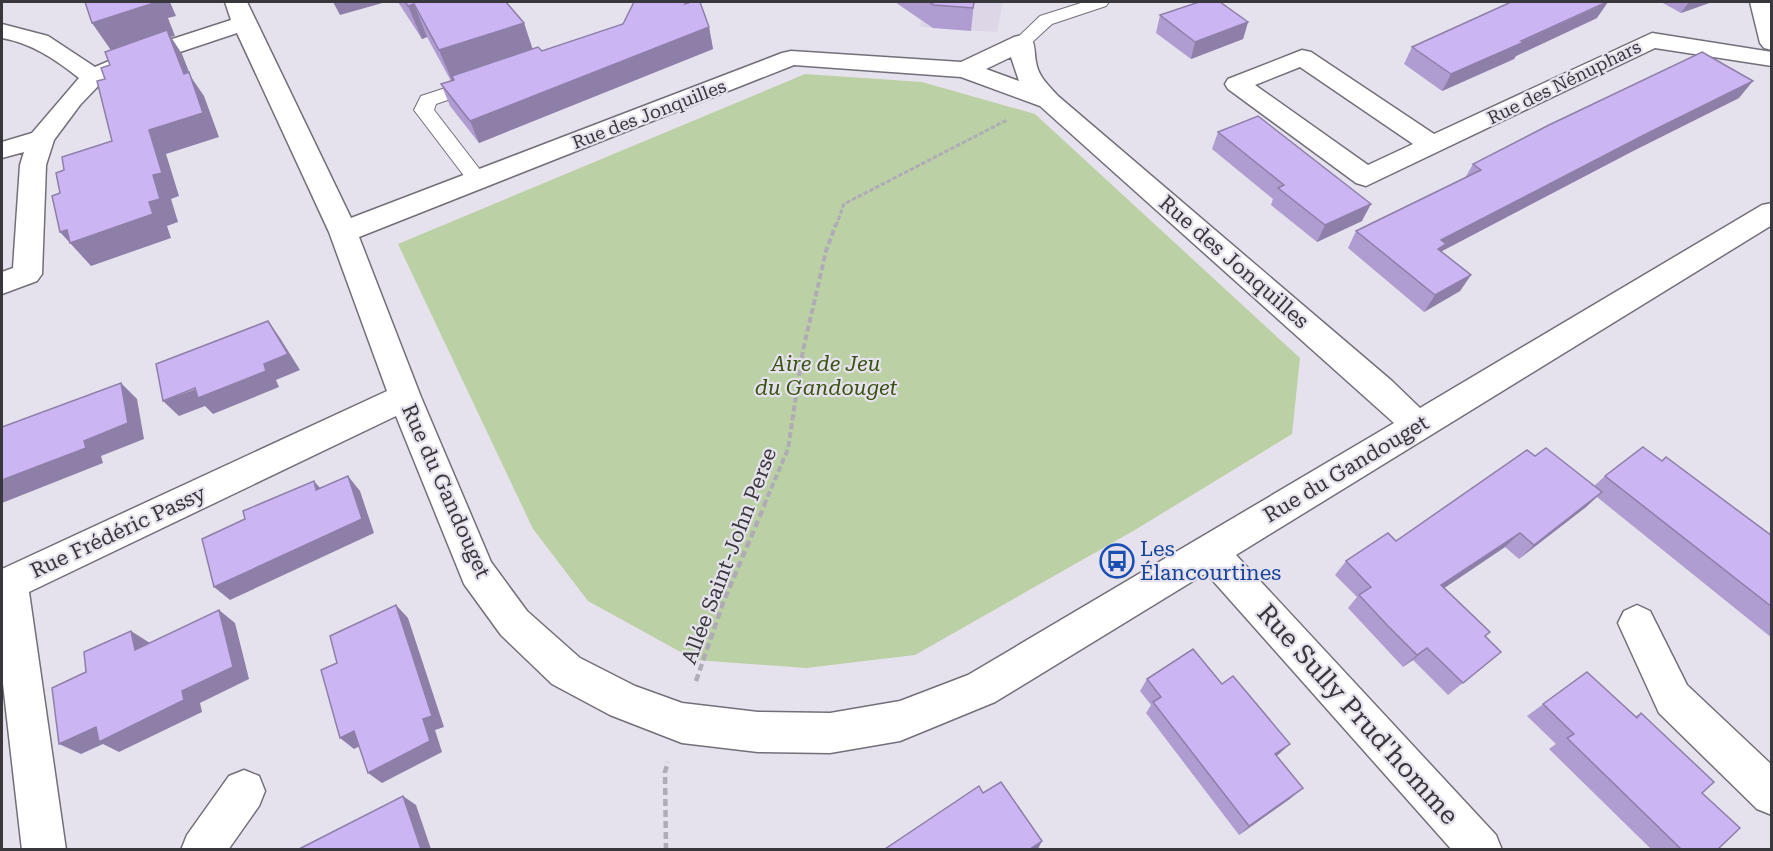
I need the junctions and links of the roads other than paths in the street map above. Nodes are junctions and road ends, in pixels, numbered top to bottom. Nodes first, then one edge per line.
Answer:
1 (1100, 2) edge
2 (1761, 2) edge
3 (240, 12) edge
4 (2, 32) edge
5 (1022, 42) junction
6 (1772, 43) edge
7 (1772, 59) edge
8 (965, 70) junction
9 (93, 77) junction
10 (493, 78) edge
11 (1039, 97) junction
12 (41, 139) junction
13 (1432, 145) junction
14 (2, 150) edge
15 (478, 180) junction
16 (1772, 212) edge
17 (343, 232) junction
18 (2, 283) edge
19 (405, 397) junction
20 (1417, 425) junction
21 (1210, 552) junction
22 (5, 585) edge
23 (1637, 623) dead end
24 (244, 791) dead end
25 (1772, 794) edge
26 (44, 849) edge
27 (202, 849) edge
28 (1481, 849) edge

1 - 5 lane
2 - 6 street
3 - 9 street
3 - 17 street, Rue du Gandouget
4 - 9 street
5 - 8 street
5 - 11 street, Rue des Jonquilles
7 - 13 street, Rue des Nénuphars
8 - 11 street, Rue des Jonquilles
8 - 15 street, Rue des Jonquilles
9 - 12 street
10 - 15 lane
11 - 20 street, Rue des Jonquilles
12 - 14 street
12 - 18 street
13 - 13 street, Rue des Nénuphars
15 - 17 street, Rue des Jonquilles
16 - 20 street, Rue du Gandouget
17 - 19 street, Rue du Gandouget
19 - 21 street, Rue du Gandouget
19 - 22 street, Rue Frédéric Passy
20 - 21 street, Rue du Gandouget
21 - 28 street, Rue Sully Prud'homme
22 - 26 street, Rue Frédéric Passy
23 - 25 street
24 - 27 street

